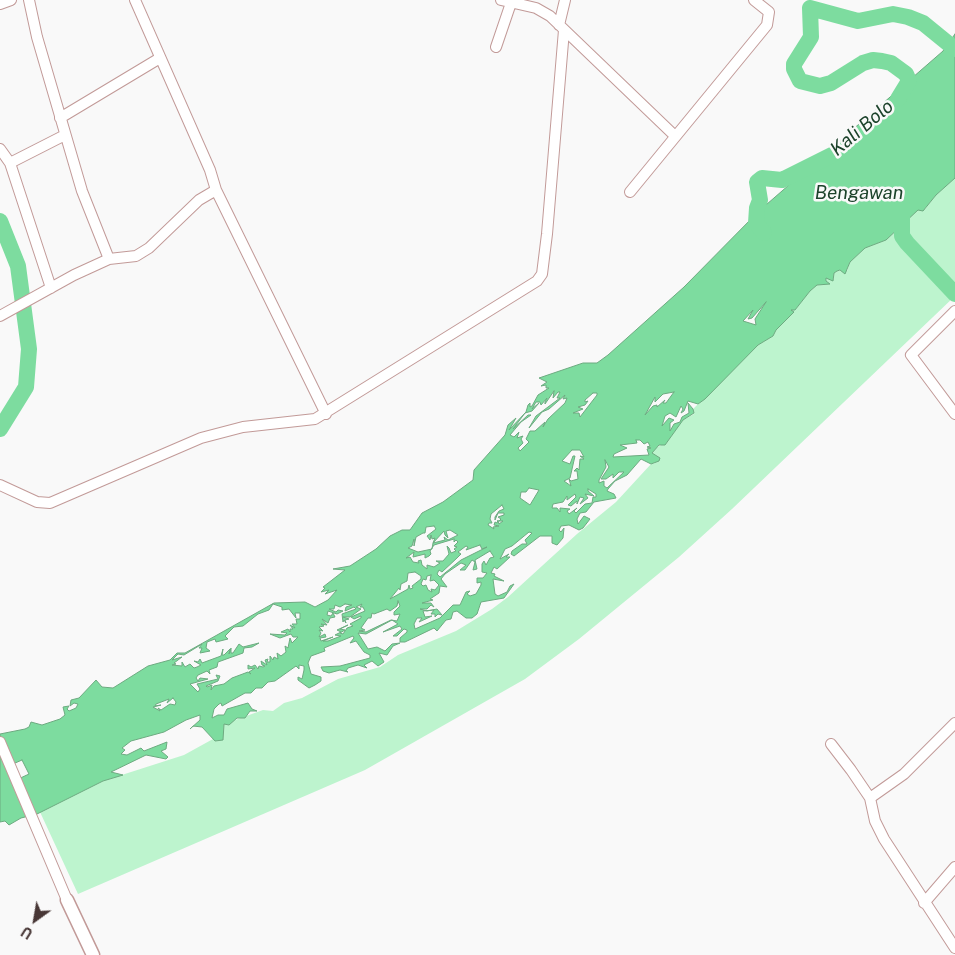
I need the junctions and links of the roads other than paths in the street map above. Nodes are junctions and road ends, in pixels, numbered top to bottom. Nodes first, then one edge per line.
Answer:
1 (11, 0) edge
2 (29, 0) edge
3 (135, 0) edge
4 (566, 0) edge
5 (754, 0) edge
6 (508, 1) edge
7 (0, 4) edge
8 (562, 28) junction
9 (496, 47) dead end
10 (160, 58) junction
11 (60, 118) junction
12 (65, 135) junction
13 (675, 136) junction
14 (0, 149) edge
15 (10, 163) junction
16 (216, 190) junction
17 (630, 192) dead end
18 (109, 259) junction
19 (51, 288) junction
20 (955, 311) edge
21 (0, 316) edge
22 (326, 414) junction
23 (955, 414) edge
24 (0, 485) edge
25 (953, 728) edge
26 (0, 742) edge
27 (831, 744) dead end
28 (870, 798) junction
29 (955, 867) edge
30 (67, 900) joint
31 (924, 903) junction
32 (955, 948) edge
33 (93, 955) edge

1 - 7 street
2 - 11 street
3 - 10 street
4 - 8 street
5 - 13 street
6 - 8 street
6 - 9 street
8 - 13 street
8 - 22 street
10 - 11 street
10 - 16 street
11 - 12 street
12 - 15 street
12 - 18 street
13 - 17 street
14 - 15 street
15 - 19 street
16 - 18 street
16 - 22 street
18 - 19 street
19 - 21 street
20 - 23 street
22 - 24 street
25 - 28 street
26 - 30 street
27 - 28 street
28 - 31 street
29 - 31 street
30 - 33 main road
31 - 32 street

